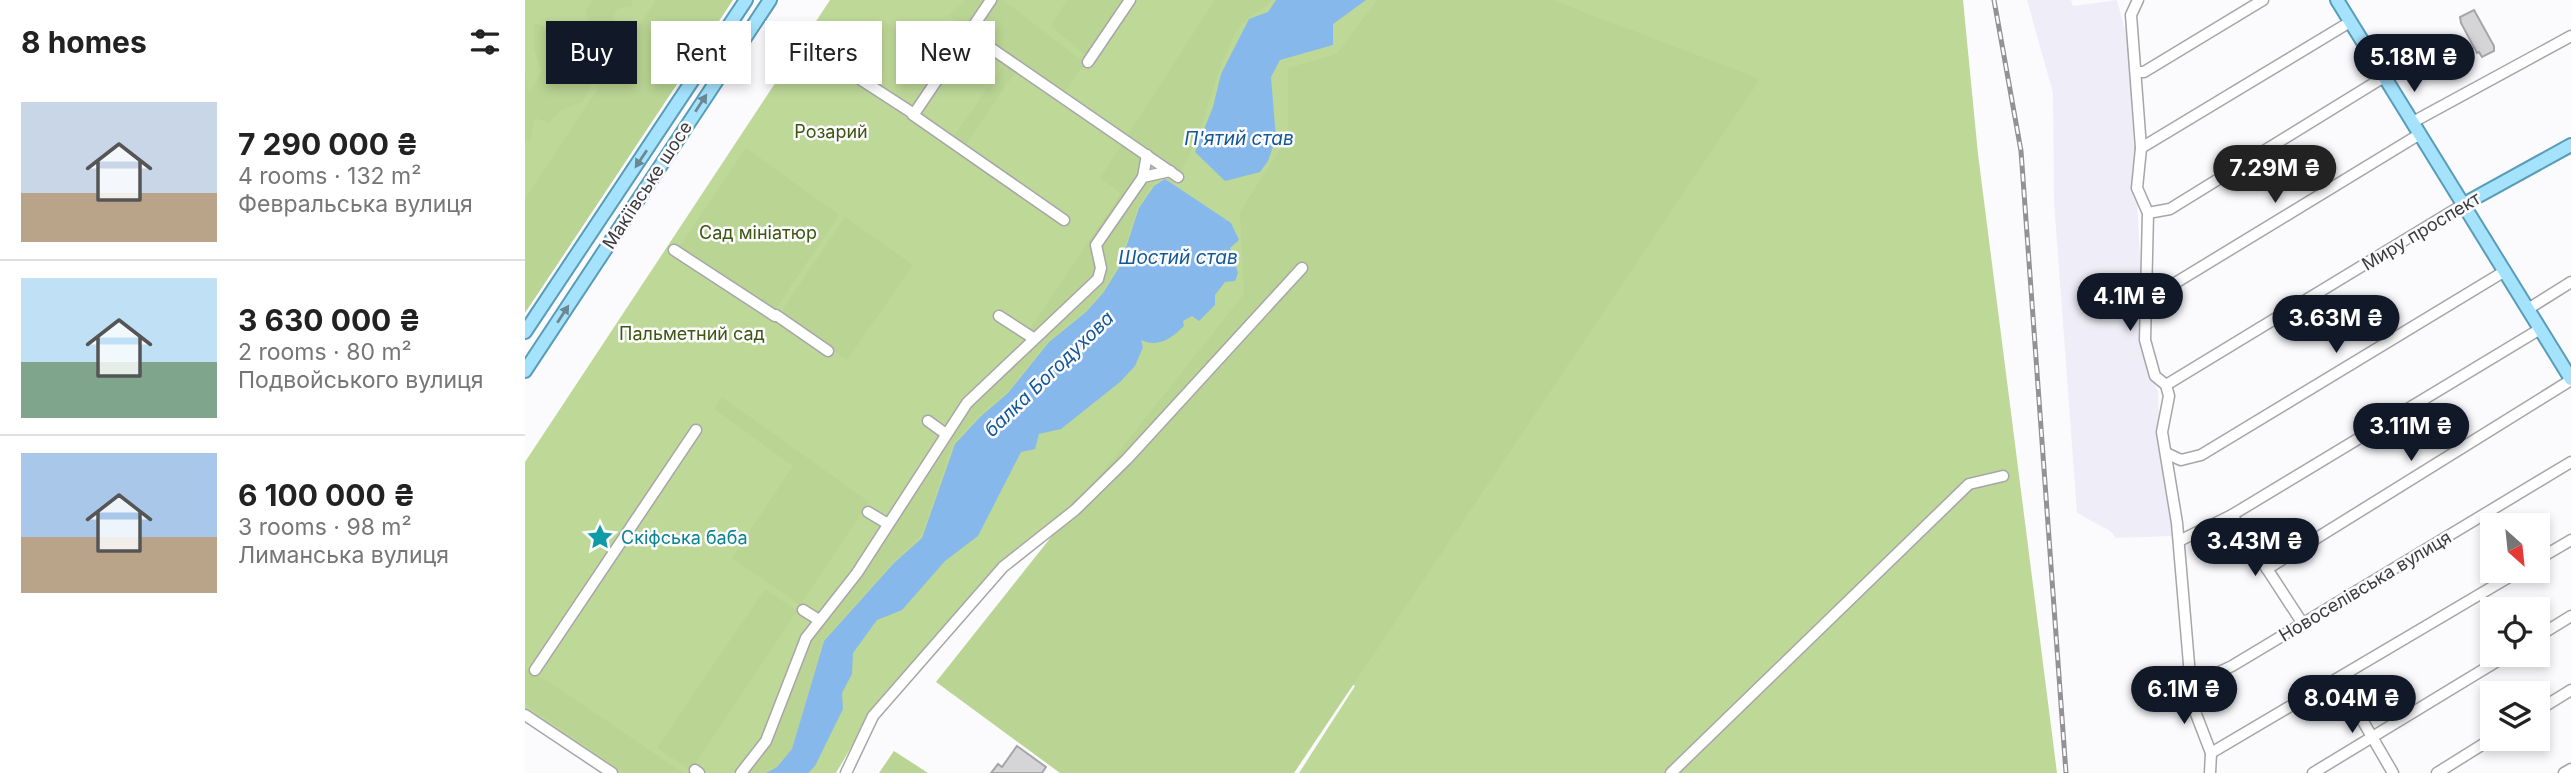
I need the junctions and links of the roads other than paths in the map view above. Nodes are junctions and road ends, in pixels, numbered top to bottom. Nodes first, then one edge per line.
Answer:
1 (746, 0) edge
2 (770, 0) edge
3 (991, 0) edge
4 (1131, 0) edge
5 (2138, 0) edge
6 (2263, 0) edge
7 (2337, 0) edge
8 (977, 21) edge
9 (2350, 22) junction
10 (2571, 36) edge
11 (995, 51) edge
12 (1088, 62) dead end
13 (2138, 72) junction
14 (2384, 77) junction
15 (868, 84) edge
16 (934, 84) edge
17 (913, 115) dead end
18 (2413, 122) junction
19 (2420, 134) junction
20 (2571, 145) edge
21 (2141, 148) junction
22 (1147, 155) junction
23 (1143, 177) junction
24 (2465, 204) junction
25 (2148, 213) junction
26 (1064, 220) dead end
27 (674, 250) dead end
28 (1302, 268) dead end
29 (2505, 271) junction
30 (2571, 282) edge
31 (2144, 302) junction
32 (2528, 309) junction
33 (999, 316) dead end
34 (2540, 329) junction
35 (525, 332) edge
36 (1033, 338) junction
37 (828, 351) dead end
38 (525, 371) edge
39 (2571, 379) edge
40 (2166, 384) junction
41 (929, 421) dead end
42 (696, 430) dead end
43 (946, 434) junction
44 (2168, 454) junction
45 (2571, 462) edge
46 (2003, 477) dead end
47 (868, 512) dead end
48 (2232, 515) junction
49 (888, 524) junction
50 (2571, 540) edge
51 (2179, 541) junction
52 (2550, 552) edge
53 (2267, 569) junction
54 (2499, 583) edge
55 (803, 610) dead end
56 (2571, 616) edge
57 (819, 620) junction
58 (2303, 624) junction
59 (2550, 629) edge
60 (2488, 667) edge
61 (535, 670) dead end
62 (2190, 676) junction
63 (2339, 680) junction
64 (2571, 690) edge
65 (2550, 703) edge
66 (525, 715) edge
67 (2372, 738) junction
68 (2480, 746) edge
69 (2211, 753) junction
70 (2571, 769) edge
71 (612, 773) edge
72 (741, 773) edge
73 (846, 773) edge
74 (1671, 773) edge
75 (2210, 773) edge
76 (2313, 773) edge
77 (2393, 773) edge
78 (2437, 773) edge
79 (2564, 773) edge

1 -> 35 main road, Макіївське шосе
38 -> 2 main road, Макіївське шосе
3 - 8 street
4 - 12 street
5 - 13 street
6 - 13 street
7 - 9 main road
9 - 14 main road
9 - 21 street
10 - 18 street
11 - 22 street
13 - 21 street
14 - 18 main road
14 - 25 street
15 - 16 street
17 - 26 street
18 - 19 main road
19 - 24 main road
19 - 31 street
20 - 24 main road, Миру проспект
21 - 25 street
22 - 23 street
22 - 23 street
23 - 36 street
24 - 29 main road
24 - 40 street, Миру проспект
25 - 31 street
27 - 37 street
28 - 73 street
29 - 32 main road
29 - 44 street
30 - 32 street
31 - 40 street
32 - 34 main road
33 - 36 street
34 - 39 main road
34 - 48 street
36 - 43 street
39 - 53 street
40 - 44 street
41 - 43 street
42 - 61 street
43 - 49 street
44 - 51 street
45 - 58 street, Новоселівська вулиця
46 - 74 street
47 - 49 street
48 - 51 street
48 - 53 street
49 - 57 street
50 - 52 street
51 - 62 street
53 - 58 street
54 - 63 street
55 - 57 street
56 - 59 street
57 - 72 street
58 - 62 street, Новоселівська вулиця
60 - 67 street
62 - 69 street
63 - 67 street
63 - 69 street
64 - 65 street
66 - 71 street
67 - 76 street
67 - 77 street
68 - 78 street
69 - 75 street
70 - 79 street

